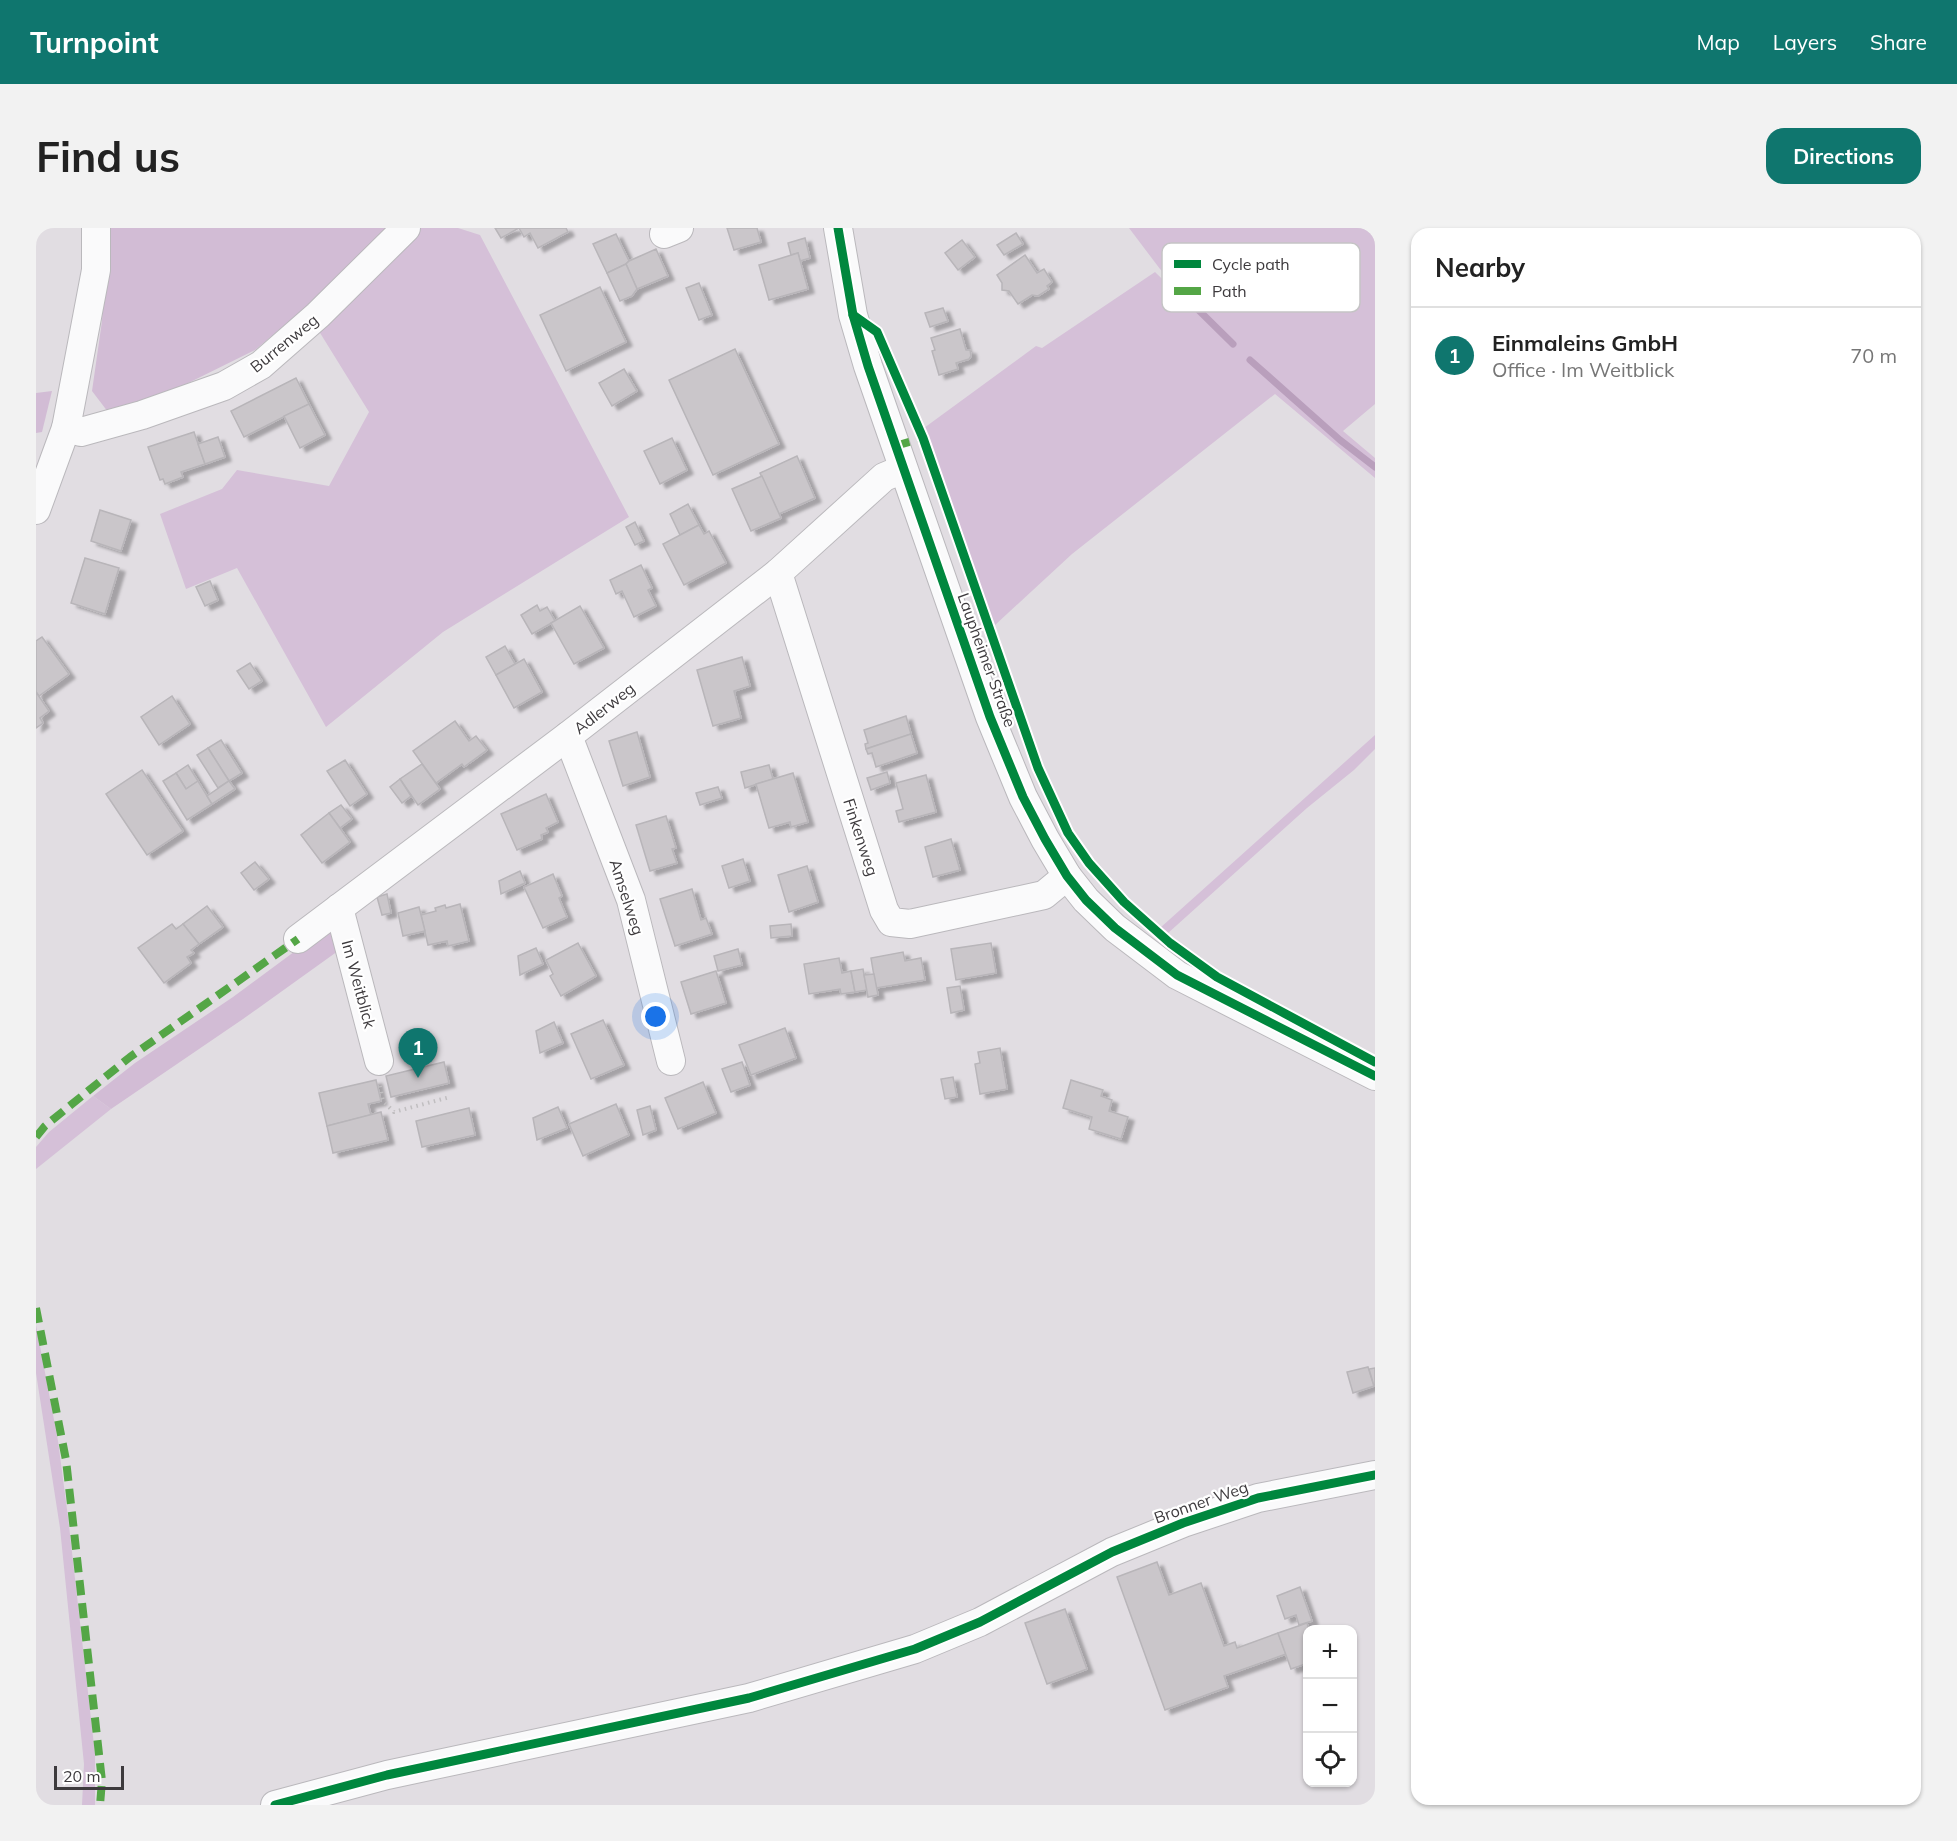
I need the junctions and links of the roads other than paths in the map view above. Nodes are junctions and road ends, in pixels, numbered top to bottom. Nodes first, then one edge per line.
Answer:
1 (96, 228) edge
2 (406, 228) edge
3 (838, 228) edge
4 (66, 428) junction
5 (903, 469) junction
6 (36, 510) edge
7 (778, 573) junction
8 (568, 736) junction
9 (1067, 876) junction
10 (339, 908) junction
11 (298, 939) dead end
12 (671, 1061) dead end
13 (379, 1070) road end
14 (1375, 1076) edge
15 (1375, 1475) edge
16 (275, 1805) edge

1 - 4 street
2 - 4 street, Burrenweg
3 - 5 street, Laupheimer Straße
4 - 6 street
5 - 7 street, Adlerweg
5 - 9 street, Laupheimer Straße
7 - 8 street, Adlerweg
7 - 9 street, Finkenweg
8 - 10 street, Adlerweg
8 - 12 street, Amselweg
9 - 14 street, Laupheimer Straße
10 - 11 street, Adlerweg
10 - 13 street, Im Weitblick
15 - 16 street, Bronner Weg

